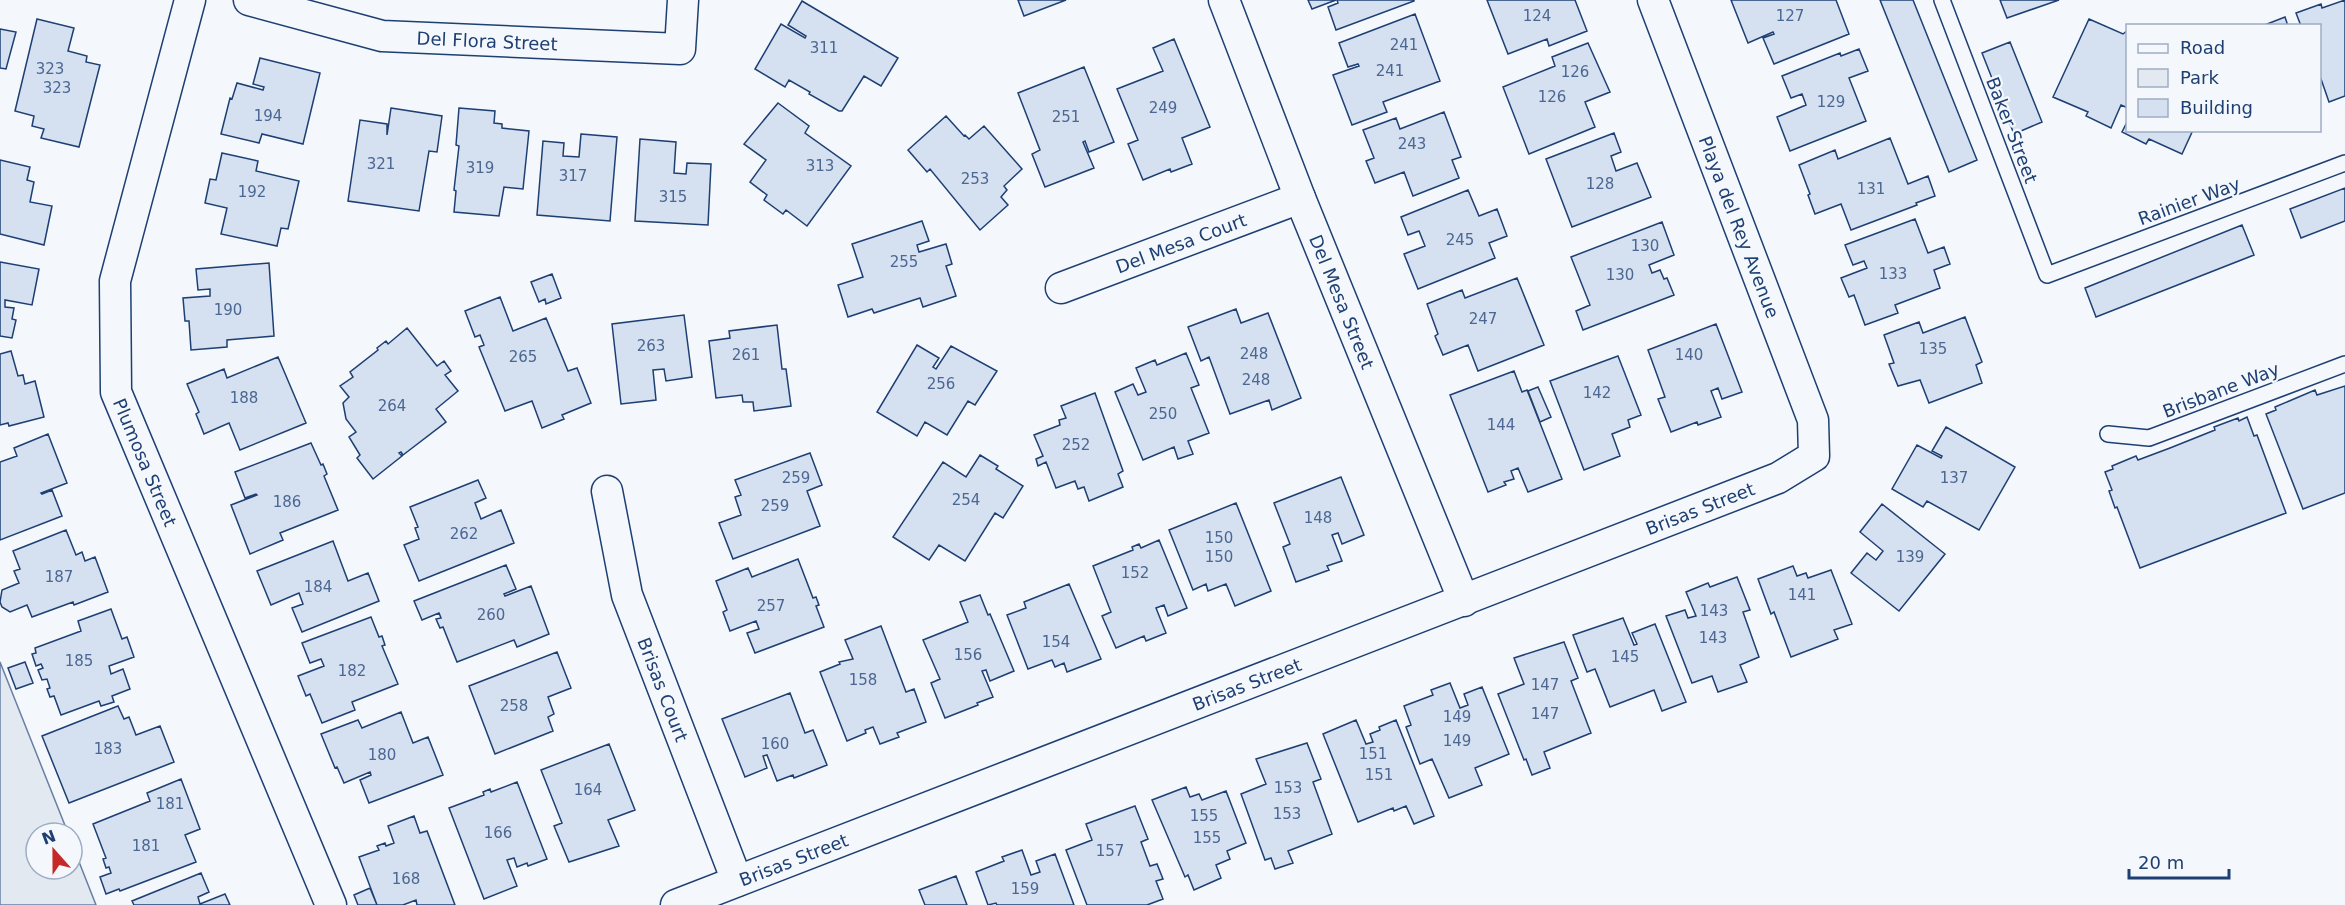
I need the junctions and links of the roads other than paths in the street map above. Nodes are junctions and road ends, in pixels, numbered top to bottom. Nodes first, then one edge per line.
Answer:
1 (190, 0) edge
2 (249, 0) edge
3 (683, 0) edge
4 (1224, 0) edge
5 (1653, 0) edge
6 (1942, 0) edge
7 (2345, 163) edge
8 (1300, 198) junction
9 (2047, 275) joint
10 (1061, 288) dead end
11 (2345, 364) edge
12 (2108, 434) dead end
13 (1814, 456) joint
14 (607, 491) dead end
15 (1464, 601) junction
16 (737, 881) junction
17 (331, 905) edge
18 (676, 905) edge

1 - 17 street, Plumosa Street
2 - 3 street, Del Flora Street
4 - 8 street, Del Mesa Street
5 - 13 street, Playa del Rey Avenue
6 - 9 lane, Baker Street
7 - 9 lane, Rainier Way
8 - 10 street, Del Mesa Court
8 - 15 street, Del Mesa Street
11 - 12 lane, Brisbane Way
13 - 15 street, Brisas Street
14 - 16 street, Brisas Court
15 - 16 street, Brisas Street
16 - 18 street, Brisas Street

